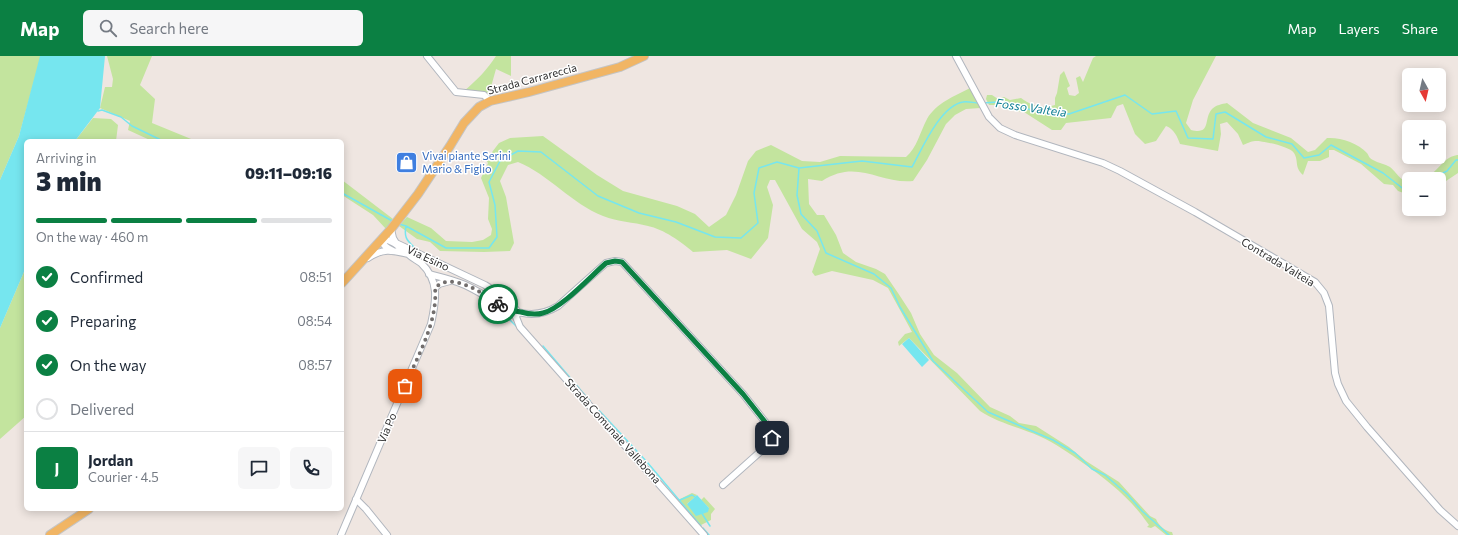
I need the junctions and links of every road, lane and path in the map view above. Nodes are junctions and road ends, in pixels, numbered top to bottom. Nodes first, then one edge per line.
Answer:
1 (427, 56) edge
2 (644, 56) edge
3 (956, 56) edge
4 (490, 101) junction
5 (392, 228) junction
6 (382, 239) junction
7 (396, 243) junction
8 (393, 251) junction
9 (408, 254) junction
10 (361, 262) junction
11 (439, 263) junction
12 (429, 274) junction
13 (344, 281) edge
14 (454, 281) junction
15 (435, 288) junction
16 (518, 312) junction
17 (724, 485) dead end
18 (356, 499) junction
19 (86, 511) edge
20 (1458, 526) edge
21 (50, 535) edge
22 (341, 535) edge
23 (387, 535) edge
24 (704, 535) edge

1 - 4 street
2 - 4 main road, Strada Carrareccia
3 - 20 street, Contrada Valteia
4 - 5 main road, Strada Carrareccia
5 - 6 main road, Strada Carrareccia
5 - 7 street, Via Esino
6 - 7 street
6 - 8 street
6 - 10 main road, Strada Carrareccia
7 - 9 street
7 - 11 street, Via Esino
8 - 9 street
8 - 10 street
9 - 12 street
10 - 13 main road, Strada Carrareccia
11 - 12 street
11 - 16 street, Via Esino
12 - 14 street
12 - 15 street, Via Po
14 - 15 street
14 - 16 street
15 - 18 street, Via Po
16 - 17 street
16 - 24 street, Strada Comunale Vallebona
18 - 22 street, Via Po
18 - 23 street
19 - 21 main road

